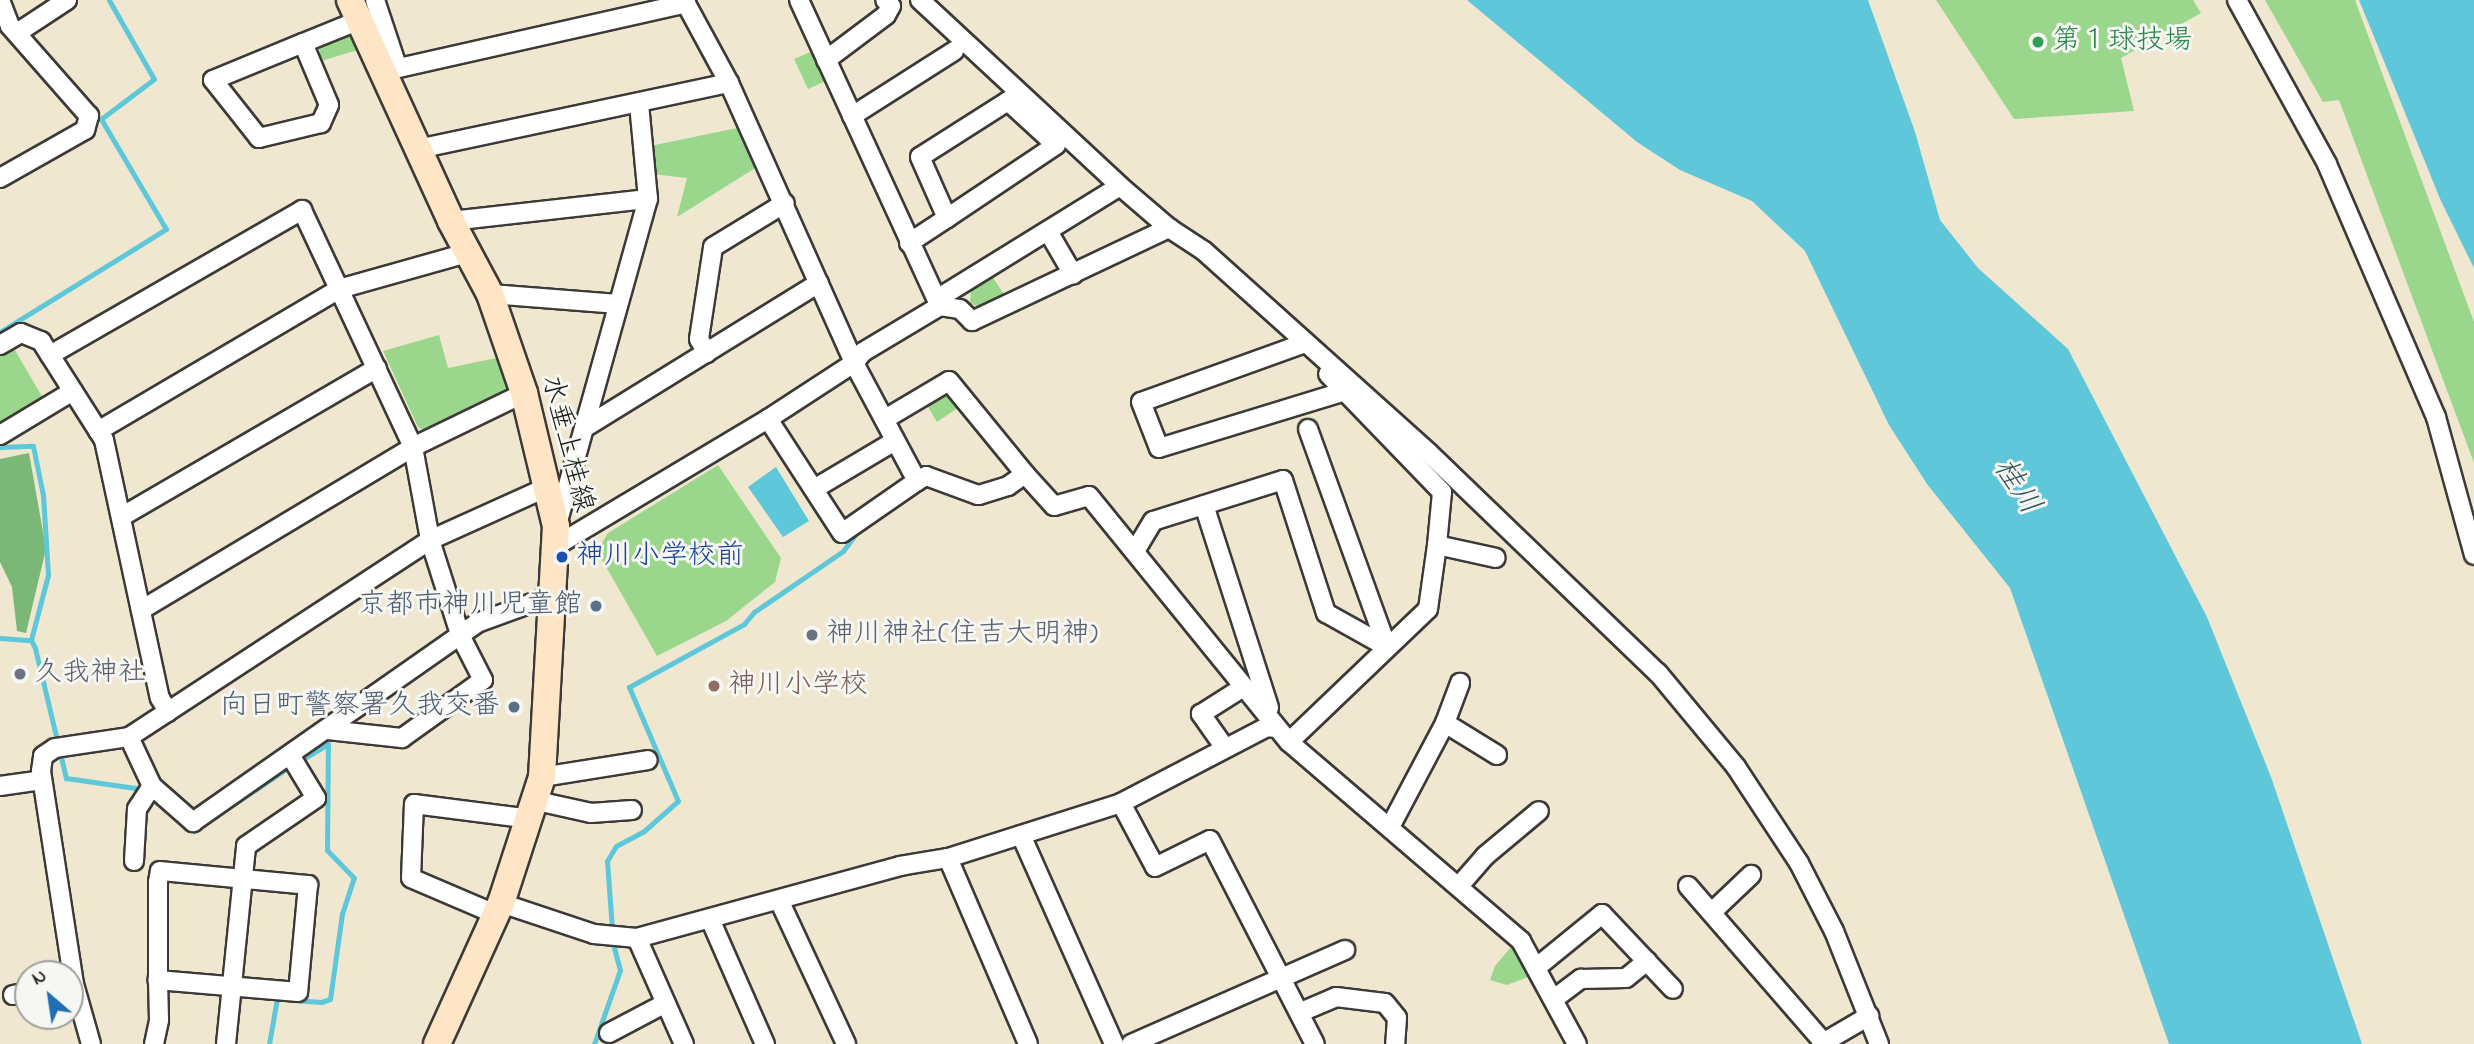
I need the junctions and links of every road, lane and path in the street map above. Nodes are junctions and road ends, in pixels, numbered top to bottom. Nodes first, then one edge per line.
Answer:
1 (0, 0) edge
2 (67, 0) edge
3 (886, 0) edge
4 (920, 0) edge
5 (2236, 0) edge
6 (685, 1) edge
7 (807, 4) edge
8 (362, 7) edge
9 (9, 30) edge
10 (303, 43) junction
11 (954, 51) dead end
12 (826, 60) junction
13 (389, 69) junction
14 (729, 83) junction
15 (1013, 94) junction
16 (639, 104) junction
17 (852, 116) junction
18 (418, 149) junction
19 (0, 178) edge
20 (1121, 186) junction
21 (649, 199) junction
22 (785, 203) junction
23 (947, 218) junction
24 (451, 220) junction
25 (1169, 228) junction
26 (1049, 233) junction
27 (909, 243) junction
28 (467, 253) junction
29 (1073, 274) junction
30 (819, 283) junction
31 (339, 289) junction
32 (490, 294) junction
33 (938, 303) junction
34 (616, 304) junction
35 (1306, 343) junction
36 (0, 345) edge
37 (707, 353) junction
38 (50, 355) junction
39 (854, 363) junction
40 (377, 368) junction
41 (73, 391) junction
42 (1342, 392) junction
43 (524, 393) junction
44 (768, 419) junction
45 (885, 419) junction
46 (584, 428) junction
47 (1308, 429) dead end
48 (98, 431) junction
49 (0, 435) edge
50 (895, 441) junction
51 (413, 447) junction
52 (1025, 474) junction
53 (917, 481) junction
54 (545, 488) junction
55 (814, 489) junction
56 (1204, 505) junction
57 (121, 517) junction
58 (555, 537) junction
59 (430, 540) junction
60 (1437, 545) junction
61 (1135, 551) junction
62 (2474, 555) edge
63 (1496, 558) dead end
64 (554, 595) junction
65 (141, 610) junction
66 (461, 637) junction
67 (1387, 647) junction
68 (1460, 683) dead end
69 (1242, 688) junction
70 (169, 712) junction
71 (1274, 723) junction
72 (1445, 723) junction
73 (327, 730) junction
74 (129, 737) junction
75 (1289, 742) junction
76 (1225, 748) junction
77 (290, 755) junction
78 (1497, 755) dead end
79 (648, 760) dead end
80 (42, 780) junction
81 (0, 786) edge
82 (148, 792) junction
83 (537, 799) junction
84 (1121, 803) junction
85 (632, 810) dead end
86 (1539, 811) dead end
87 (1390, 827) junction
88 (1021, 835) junction
89 (948, 858) junction
90 (134, 861) dead end
91 (1751, 875) dead end
92 (242, 878) junction
93 (1459, 886) junction
94 (1688, 886) dead end
95 (779, 900) junction
96 (498, 908) junction
97 (1712, 912) junction
98 (710, 919) junction
99 (637, 938) junction
100 (1345, 950) dead end
101 (68, 960) edge
102 (1647, 961) junction
103 (1537, 967) junction
104 (158, 980) junction
105 (1280, 982) junction
106 (230, 984) junction
107 (1673, 989) dead end
108 (1553, 999) junction
109 (666, 1003) junction
110 (1301, 1012) junction
111 (1869, 1016) junction
112 (84, 1022) edge
113 (608, 1033) dead end
114 (1173, 1036) edge
115 (1823, 1043) edge
116 (91, 1044) edge
117 (155, 1044) edge
118 (226, 1044) edge
119 (437, 1044) edge
120 (684, 1044) edge
121 (765, 1044) edge
122 (846, 1044) edge
123 (1028, 1044) edge
124 (1114, 1044) edge
125 (1131, 1044) edge
126 (1315, 1044) edge
127 (1395, 1044) edge
128 (1577, 1044) edge
129 (1879, 1044) edge

1 - 9 street
2 - 9 street
3 - 12 street
4 - 15 street
5 - 62 street
6 - 13 street
6 - 14 street
7 - 12 street
8 - 10 street
8 - 13 main road, 水垂上桂線
9 - 19 street
10 - 10 street
11 - 17 street
12 - 17 street
13 - 18 main road, 水垂上桂線
14 - 16 street
14 - 22 street
15 - 20 street
15 - 23 street
15 - 23 street
16 - 18 street
16 - 21 street
17 - 27 street
18 - 24 main road, 水垂上桂線
20 - 25 street
20 - 26 street
21 - 24 street
21 - 34 street
22 - 30 street
22 - 37 street
23 - 27 street
24 - 28 main road, 水垂上桂線
25 - 29 street
25 - 35 street
26 - 29 street
26 - 33 street
27 - 33 street
28 - 31 street
28 - 32 main road, 水垂上桂線
29 - 33 street
30 - 37 street
30 - 39 street
31 - 38 street
31 - 40 street
31 - 48 street
32 - 34 street
32 - 43 main road, 水垂上桂線
33 - 39 street
34 - 46 street
35 - 42 street
35 - 42 street
35 - 111 street
36 - 38 street
37 - 46 street
38 - 41 street
39 - 44 street
39 - 45 street
40 - 51 street
40 - 57 street
41 - 48 street
41 - 49 street
42 - 60 street
43 - 51 street
43 - 54 main road, 水垂上桂線
44 - 55 street
44 - 58 street
45 - 50 street
45 - 52 street
46 - 58 street
47 - 67 street
48 - 57 street
50 - 53 street
50 - 55 street
51 - 59 street
51 - 65 street
52 - 53 street
52 - 61 street
53 - 55 street
54 - 58 main road, 水垂上桂線
54 - 59 street
56 - 61 street
56 - 67 street
56 - 71 street
57 - 65 street
58 - 64 main road, 水垂上桂線
59 - 66 street
59 - 70 street
60 - 63 street
60 - 67 street
61 - 69 street
64 - 66 street
64 - 83 main road, 水垂上桂線
65 - 70 street
66 - 73 street
66 - 73 street
67 - 75 street
68 - 72 street
69 - 71 street
69 - 76 street
70 - 74 street
71 - 75 street
71 - 76 street
72 - 78 street
72 - 87 street
73 - 77 street
74 - 80 street
74 - 82 street
75 - 87 street
76 - 84 street
77 - 82 street
77 - 92 street
79 - 83 street
80 - 81 street
80 - 101 street
82 - 90 street
83 - 85 street
83 - 96 main road, 水垂上桂線
83 - 96 street
84 - 88 street
84 - 105 street
86 - 93 street
87 - 93 street
88 - 89 street
88 - 124 street
89 - 95 street
89 - 123 street
91 - 97 street
92 - 104 street
92 - 106 street
92 - 106 street
93 - 103 street
94 - 97 street
95 - 98 street
95 - 122 street
96 - 99 street
96 - 119 main road, 水垂上桂線
97 - 115 street
98 - 99 street
98 - 121 street
99 - 109 street
100 - 105 street
102 - 103 street
102 - 107 street
102 - 108 street
103 - 108 street
104 - 106 street
104 - 117 street
105 - 110 street
105 - 114 street
106 - 118 street
108 - 128 street
109 - 113 street
109 - 120 street
110 - 126 street
110 - 127 street
111 - 115 street
111 - 129 street
112 - 116 street
114 - 125 street

